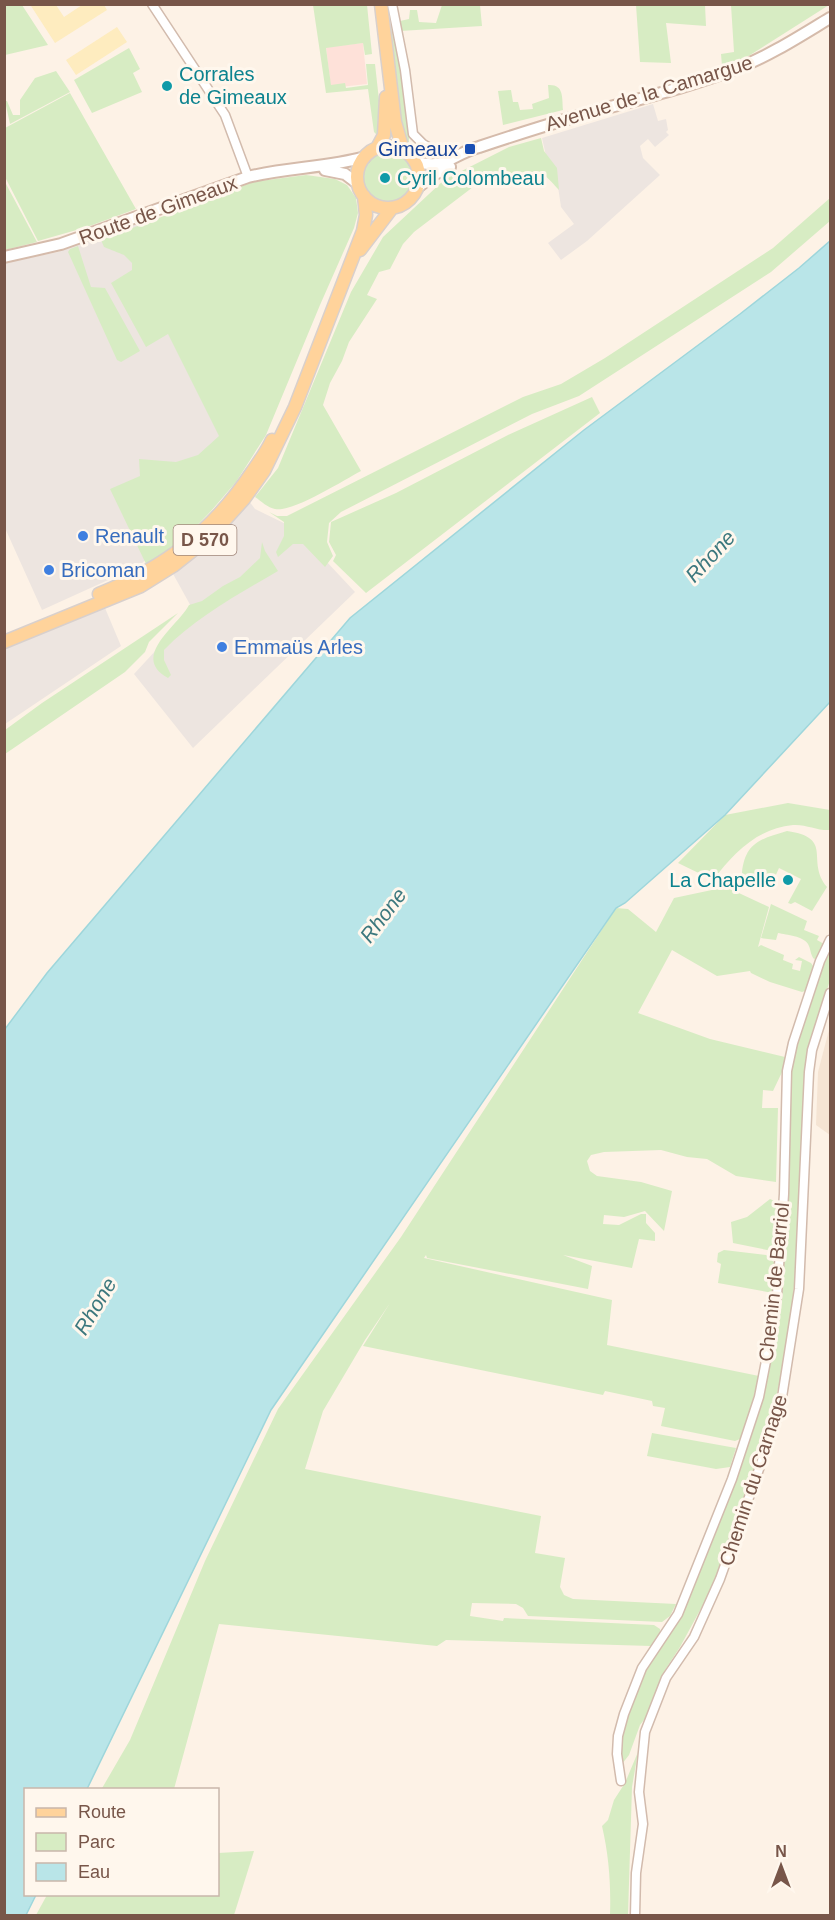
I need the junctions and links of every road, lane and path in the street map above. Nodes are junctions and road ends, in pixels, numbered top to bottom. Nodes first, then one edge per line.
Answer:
1 (152, 4) edge
2 (374, 4) edge
3 (381, 4) edge
4 (392, 4) edge
5 (831, 18) edge
6 (494, 142) junction
7 (377, 148) junction
8 (403, 150) junction
9 (461, 154) junction
10 (365, 157) junction
11 (414, 161) junction
12 (313, 168) junction
13 (248, 177) junction
14 (357, 183) junction
15 (418, 187) junction
16 (364, 196) junction
17 (392, 208) junction
18 (4, 256) edge
19 (352, 261) junction
20 (317, 348) junction
21 (4, 633) edge
22 (4, 642) edge
23 (831, 940) edge
24 (831, 993) edge
25 (621, 1781) dead end
26 (635, 1916) edge

1 - 13 street
2 - 7 main road
3 - 8 main road
4 - 9 street
5 - 6 main road, Avenue de la Camargue
6 - 9 main road, Avenue de la Camargue
6 - 15 main road, Avenue de la Camargue
7 - 8 main road
7 - 10 main road, Route de Gimeaux
8 - 11 main road
9 - 11 main road, Avenue de la Camargue
10 - 12 main road, Route de Gimeaux
10 - 14 main road
11 - 15 main road
12 - 13 main road, Route de Gimeaux
12 - 14 main road, Route de Gimeaux
13 - 18 main road, Route de Gimeaux
14 - 16 main road
15 - 17 main road
16 - 17 main road
16 - 19 main road, D 570
17 - 19 main road, D 570
19 - 20 main road, D 570
20 - 21 main road, D 570
20 - 22 main road, D 570
23 - 25 street, Chemin de Barriol
24 - 26 street, Chemin du Carnage

